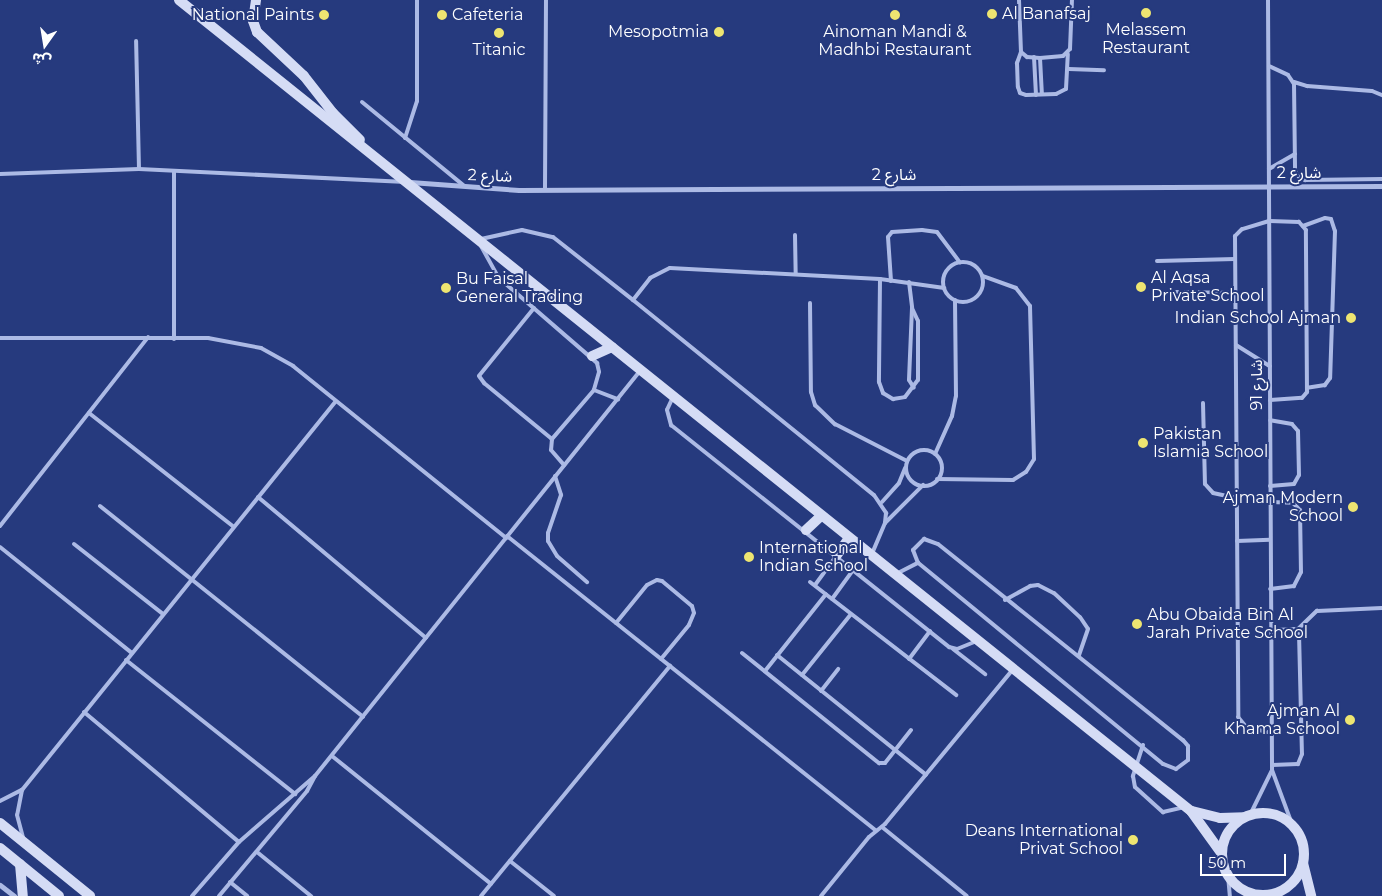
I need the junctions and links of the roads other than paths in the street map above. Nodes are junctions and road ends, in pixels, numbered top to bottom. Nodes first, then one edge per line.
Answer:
1 (179, 0) edge
2 (256, 0) edge
3 (417, 0) edge
4 (546, 0) edge
5 (1019, 0) edge
6 (1072, 0) edge
7 (1268, 0) edge
8 (136, 41) dead end
9 (1021, 52) junction
10 (1068, 54) junction
11 (1034, 58) junction
12 (1040, 58) junction
13 (1268, 66) junction
14 (1069, 69) junction
15 (1104, 70) dead end
16 (1293, 81) junction
17 (1036, 94) junction
18 (1042, 94) junction
19 (1382, 95) edge
20 (362, 102) dead end
21 (405, 138) junction
22 (1296, 154) junction
23 (374, 156) junction
24 (1269, 169) junction
25 (138, 170) junction
26 (174, 171) junction
27 (0, 174) edge
28 (1382, 179) edge
29 (407, 182) junction
30 (1269, 186) junction
31 (1382, 186) edge
32 (466, 188) junction
33 (545, 189) junction
34 (1269, 221) junction
35 (1304, 226) junction
36 (795, 235) dead end
37 (479, 239) junction
38 (1235, 258) junction
39 (1157, 261) dead end
40 (960, 262) junction
41 (796, 274) junction
42 (983, 276) junction
43 (880, 279) junction
44 (891, 281) junction
45 (909, 282) junction
46 (944, 288) junction
47 (1176, 292) dead end
48 (1236, 293) junction
49 (633, 300) junction
50 (955, 300) junction
51 (810, 304) dead end
52 (534, 308) junction
53 (912, 308) junction
54 (148, 337) junction
55 (0, 338) edge
56 (174, 339) junction
57 (1236, 345) junction
58 (612, 347) junction
59 (592, 356) junction
60 (1270, 366) junction
61 (641, 370) junction
62 (914, 388) junction
63 (1307, 388) junction
64 (594, 390) junction
65 (674, 395) junction
66 (618, 399) junction
67 (1270, 400) junction
68 (334, 402) junction
69 (1203, 403) dead end
70 (89, 413) junction
71 (1270, 420) junction
72 (552, 439) junction
73 (935, 454) junction
74 (907, 461) junction
75 (564, 465) junction
76 (906, 466) junction
77 (555, 476) junction
78 (938, 479) junction
79 (922, 485) junction
80 (1270, 486) junction
81 (258, 497) junction
82 (1236, 498) junction
83 (882, 502) junction
84 (1270, 502) junction
85 (100, 506) dead end
86 (821, 516) junction
87 (885, 523) junction
88 (0, 526) edge
89 (234, 527) junction
90 (806, 530) junction
91 (506, 536) junction
92 (849, 538) junction
93 (1237, 540) junction
94 (1270, 540) junction
95 (74, 544) dead end
96 (0, 547) edge
97 (837, 555) junction
98 (871, 555) junction
99 (918, 563) junction
100 (854, 569) junction
101 (895, 574) junction
102 (193, 578) junction
103 (587, 582) dead end
104 (810, 582) dead end
105 (815, 585) junction
106 (1270, 589) junction
107 (826, 594) junction
108 (832, 599) junction
109 (1005, 600) junction
110 (1382, 608) edge
111 (163, 614) junction
112 (851, 614) junction
113 (616, 623) junction
114 (1270, 630) junction
115 (1297, 630) junction
116 (930, 631) junction
117 (426, 638) junction
118 (978, 641) junction
119 (952, 649) junction
120 (132, 653) junction
121 (742, 653) dead end
122 (777, 655) junction
123 (1079, 655) junction
124 (661, 659) junction
125 (909, 659) junction
126 (126, 660) junction
127 (670, 666) junction
128 (838, 669) dead end
129 (1013, 669) junction
130 (765, 671) junction
131 (985, 674) dead end
132 (802, 675) junction
133 (821, 691) junction
134 (956, 695) dead end
135 (84, 712) junction
136 (363, 717) junction
137 (911, 730) dead end
138 (1272, 732) junction
139 (1143, 745) junction
140 (895, 750) junction
141 (332, 756) junction
142 (1272, 767) junction
143 (1136, 768) junction
144 (926, 775) junction
145 (315, 776) junction
146 (22, 790) junction
147 (295, 794) junction
148 (0, 801) edge
149 (1189, 809) junction
150 (1247, 816) junction
151 (0, 823) edge
152 (1292, 824) junction
153 (882, 827) junction
154 (876, 831) junction
155 (239, 842) junction
156 (25, 843) junction
157 (0, 848) edge
158 (257, 852) junction
159 (1222, 854) junction
160 (510, 861) junction
161 (1303, 862) junction
162 (20, 864) junction
163 (1228, 875) junction
164 (230, 882) junction
165 (491, 884) junction
166 (0, 885) edge
167 (1262, 895) edge
168 (1278, 895) edge
169 (14, 896) edge
170 (23, 896) edge
171 (59, 896) edge
172 (90, 896) edge
173 (192, 896) edge
174 (219, 896) edge
175 (247, 896) edge
176 (312, 896) edge
177 (481, 896) edge
178 (554, 896) edge
179 (821, 896) edge
180 (967, 896) edge
181 (1230, 896) edge
182 (1311, 896) edge

1 - 23 street
2 - 23 street
3 - 21 lane
4 - 33 lane
5 - 9 lane
6 - 10 lane
7 - 13 lane, شارع 91
8 - 25 lane
9 - 11 lane
9 - 17 lane
10 - 12 lane
10 - 14 lane
11 - 12 lane
11 - 17 lane
12 - 18 lane
13 - 16 lane
13 - 24 lane, شارع 91
14 - 15 lane
14 - 18 lane
16 - 19 lane
16 - 22 lane
17 - 18 lane
20 - 21 lane
21 - 32 lane
22 - 24 lane
22 - 28 lane
23 - 29 street
24 - 30 lane, شارع 91
25 - 26 lane
25 - 27 lane
26 - 29 lane
26 - 56 lane
29 - 32 street, شارع 2
29 - 37 street
30 - 31 street, شارع 2
30 - 33 street, شارع 2
30 - 34 lane, شارع 91
32 - 33 street, شارع 2
34 - 35 lane
34 - 38 lane
34 - 60 lane, شارع 91
35 - 63 lane
35 - 63 lane
36 - 41 lane
37 - 49 lane
37 - 52 lane
37 - 58 street
38 - 39 lane
38 - 48 lane
40 - 42 lane
40 - 44 lane
40 - 46 lane
41 - 43 lane
41 - 49 lane
42 - 50 lane
42 - 78 lane
43 - 44 lane
43 - 62 lane
44 - 45 lane
45 - 46 lane
45 - 53 lane
46 - 50 lane
47 - 48 lane
48 - 57 lane
49 - 83 lane
50 - 73 lane
51 - 74 lane
52 - 59 lane
52 - 72 lane
53 - 62 lane
53 - 62 lane
54 - 55 lane
54 - 56 lane
54 - 70 lane
56 - 68 lane
57 - 60 lane
57 - 82 lane
58 - 59 street
58 - 61 street
59 - 64 lane
60 - 67 lane, شارع 91
61 - 65 street
61 - 66 lane
63 - 67 lane
64 - 66 lane
64 - 72 lane
65 - 86 street
65 - 90 lane
66 - 75 lane
67 - 71 lane, شارع 91
68 - 81 lane
68 - 91 lane
69 - 82 lane
70 - 88 lane
70 - 89 lane
71 - 80 lane, شارع 91
71 - 80 lane
72 - 75 lane
73 - 74 lane
73 - 78 lane
74 - 76 lane
75 - 77 lane
76 - 79 lane
76 - 83 lane
77 - 91 lane
77 - 103 lane
78 - 79 lane
79 - 87 lane
80 - 84 lane, شارع 91
81 - 89 lane
81 - 117 lane
82 - 93 lane
83 - 87 lane
84 - 94 lane, شارع 91
84 - 106 lane
85 - 102 lane
86 - 90 street
86 - 92 street
87 - 98 lane
89 - 102 lane
90 - 97 lane
91 - 113 lane
91 - 117 lane
92 - 97 street
92 - 98 street
93 - 94 lane
93 - 138 lane
94 - 106 lane, شارع 91
95 - 111 lane
96 - 120 lane
97 - 100 lane
97 - 105 lane
98 - 101 street
99 - 101 lane
99 - 109 lane
99 - 139 lane
100 - 108 lane
100 - 116 lane
101 - 118 street
102 - 111 lane
102 - 136 lane
104 - 105 lane
105 - 107 lane
106 - 114 lane, شارع 91
107 - 108 lane
107 - 122 lane
108 - 112 lane
109 - 123 lane
109 - 123 lane
110 - 115 lane
111 - 120 lane
112 - 125 lane
112 - 132 lane
113 - 124 lane
113 - 124 lane
114 - 115 lane
114 - 138 lane, شارع 91
115 - 142 lane
116 - 119 lane
116 - 125 lane
117 - 136 lane
118 - 119 lane
118 - 129 street
119 - 131 lane
120 - 126 lane
121 - 130 lane
122 - 130 lane
122 - 132 lane
123 - 139 lane
124 - 127 lane
125 - 134 lane
126 - 135 lane
126 - 147 lane
127 - 154 lane
127 - 160 lane
128 - 133 lane
129 - 143 street
129 - 144 lane
130 - 140 lane
132 - 133 lane
133 - 140 lane
135 - 146 lane
135 - 155 lane
136 - 141 lane
137 - 140 lane
138 - 142 lane, شارع 91
139 - 143 lane
140 - 144 lane
141 - 145 lane
141 - 165 lane
142 - 150 lane, شارع 91
142 - 152 lane, شارع 91
143 - 149 street
143 - 149 lane
144 - 153 lane
145 - 147 lane
145 - 158 lane
146 - 148 lane
146 - 156 lane
147 - 155 lane
149 - 150 street
149 - 159 street
150 - 152 street
150 - 159 street
151 - 156 street
152 - 161 street
153 - 154 lane
153 - 180 lane
154 - 179 lane
155 - 173 lane
156 - 172 street
157 - 162 street
158 - 164 lane
158 - 176 lane
159 - 163 street
160 - 165 lane
160 - 178 lane
161 - 168 street
161 - 182 street
162 - 170 street
162 - 171 street
163 - 167 street
163 - 181 lane
164 - 174 lane
164 - 175 lane
165 - 177 lane
166 - 169 street
167 - 168 street

